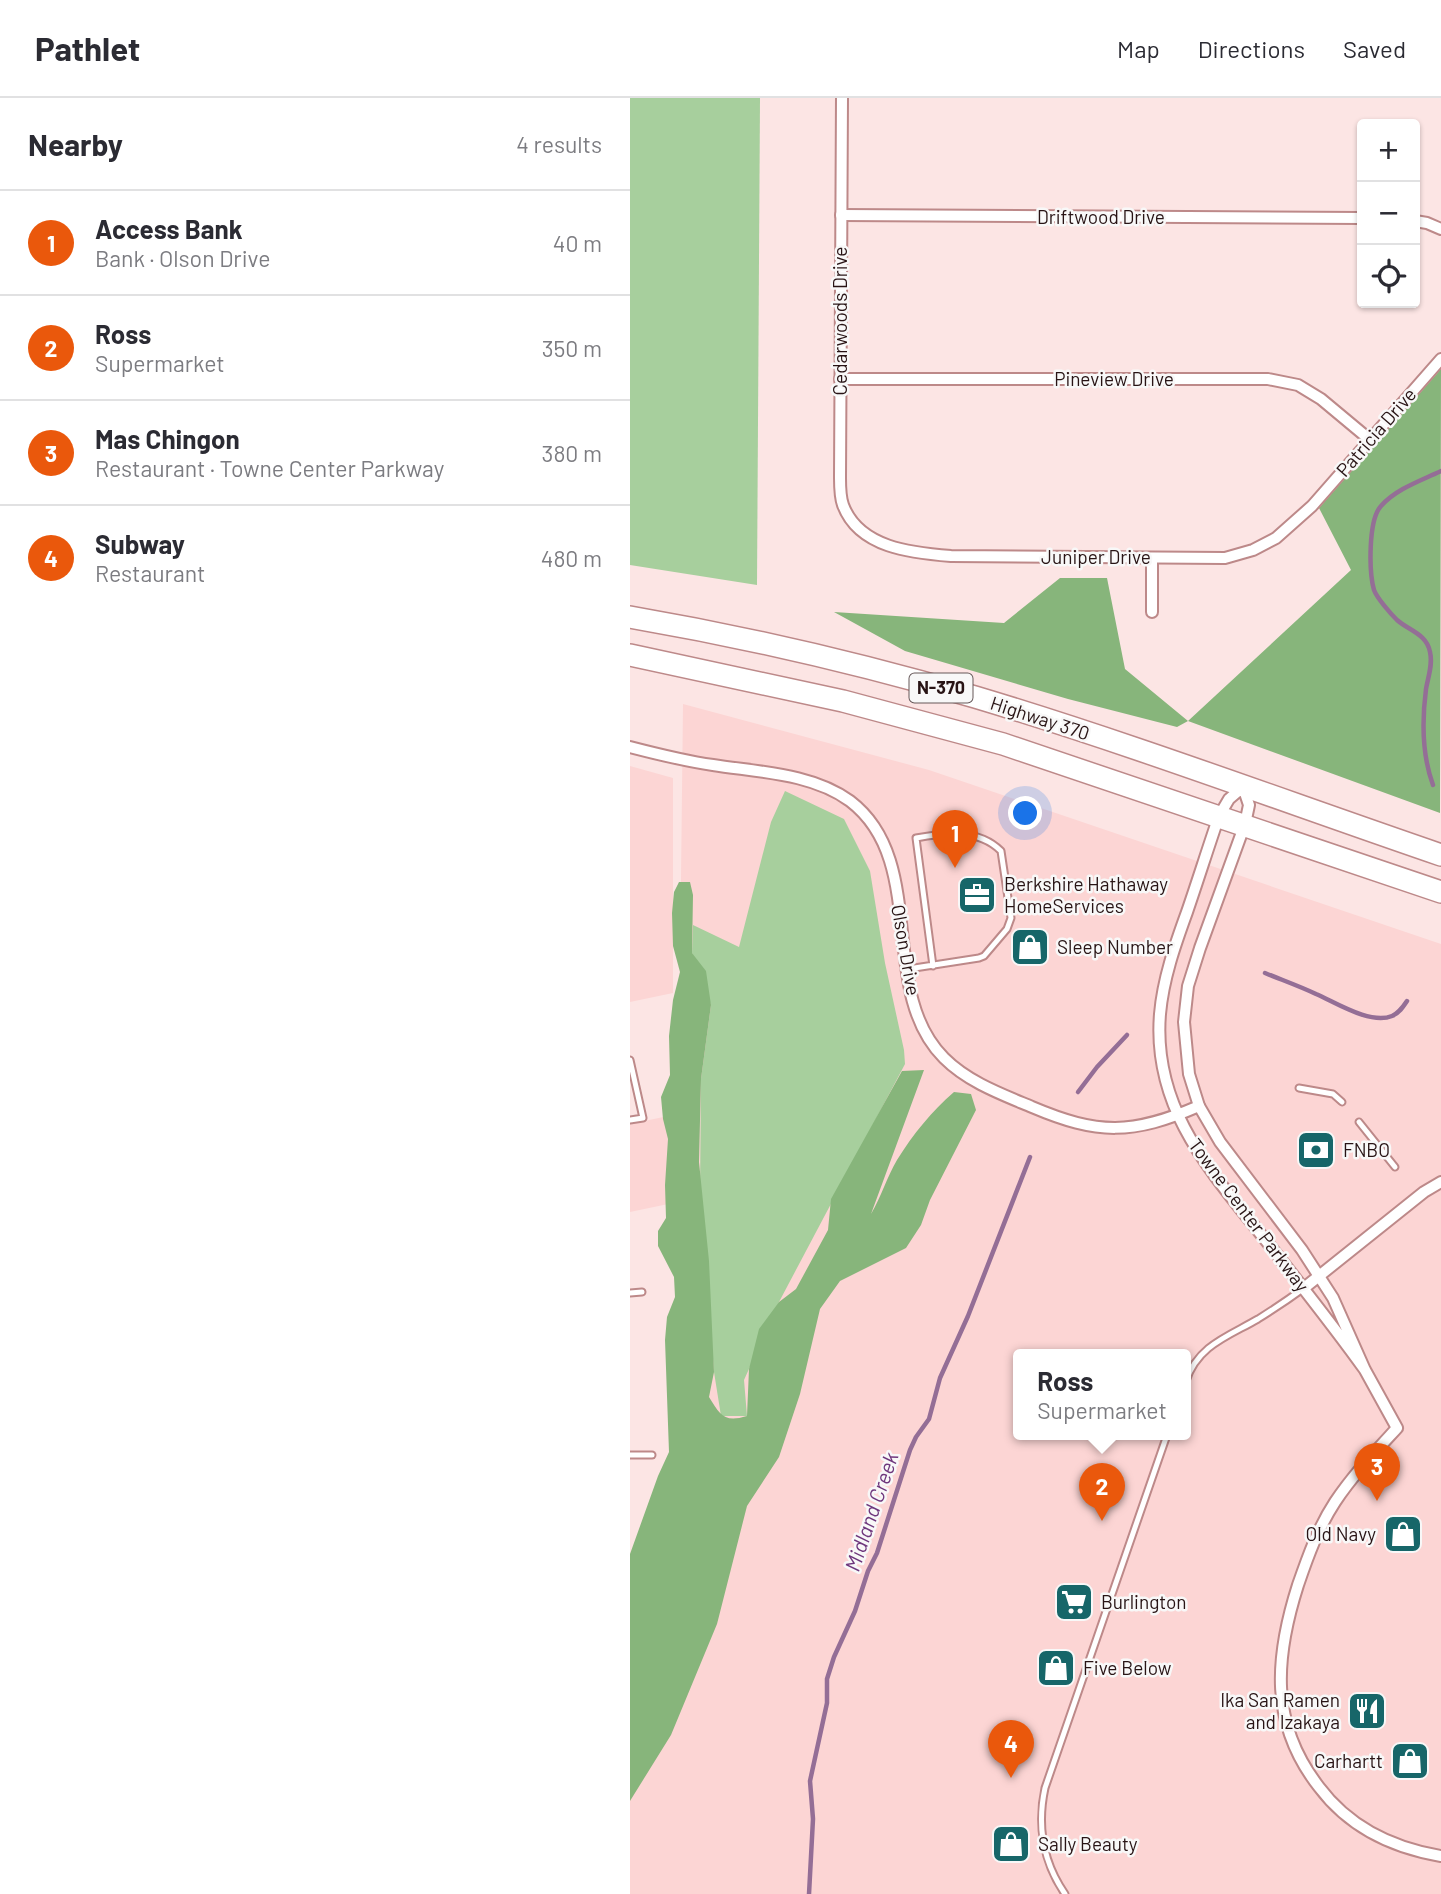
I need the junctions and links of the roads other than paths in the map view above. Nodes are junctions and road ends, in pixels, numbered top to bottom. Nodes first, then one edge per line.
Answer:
1 (842, 98) edge
2 (841, 215) junction
3 (1357, 218) edge
4 (1420, 223) edge
5 (1441, 229) edge
6 (1441, 359) edge
7 (840, 379) junction
8 (1369, 439) junction
9 (1312, 506) joint
10 (866, 536) joint
11 (1152, 558) junction
12 (1152, 612) dead end
13 (630, 617) edge
14 (630, 655) edge
15 (630, 747) edge
16 (1243, 787) junction
17 (1219, 816) junction
18 (1245, 824) junction
19 (1441, 855) edge
20 (1441, 892) edge
21 (933, 966) junction
22 (908, 969) junction
23 (630, 1060) edge
24 (1299, 1088) dead end
25 (1342, 1102) dead end
26 (1199, 1106) junction
27 (1177, 1116) junction
28 (630, 1120) edge
29 (1359, 1122) dead end
30 (1395, 1167) dead end
31 (1441, 1182) edge
32 (1319, 1275) junction
33 (1304, 1288) junction
34 (642, 1292) dead end
35 (630, 1293) edge
36 (1191, 1370) edge
37 (1365, 1370) junction
38 (1165, 1440) edge
39 (630, 1455) edge
40 (652, 1455) dead end
41 (1441, 1856) edge
42 (1065, 1894) edge

1 - 2 street, Cedarwoods Drive
2 - 3 street, Driftwood Drive
2 - 7 street, Cedarwoods Drive
4 - 5 street
6 - 8 street, Patricia Drive
7 - 8 street, Pineview Drive
7 - 10 street, Cedarwoods Drive
8 - 9 street, Patricia Drive
9 - 11 street, Juniper Drive
10 - 11 street, Juniper Drive
11 - 12 street
13 - 16 highway, Highway 370 / N-370
14 - 17 highway, Highway 370 / N-370
15 - 22 street, Olson Drive
16 - 17 street, Towne Center Parkway
16 - 18 street, Towne Center Parkway
16 - 19 highway, Highway 370 / N-370
17 - 18 highway, Highway 370 / N-370
17 - 27 street, Towne Center Parkway
18 - 20 highway, Highway 370 / N-370
18 - 26 street, Towne Center Parkway
21 - 21 lane
21 - 22 lane
22 - 27 street, Olson Drive
23 - 28 lane
24 - 25 lane
26 - 27 street, Olson Drive
26 - 32 street, Towne Center Parkway
27 - 33 street, Towne Center Parkway
29 - 30 lane
31 - 32 street
32 - 33 street
32 - 37 street, Towne Center Parkway
33 - 36 lane
33 - 37 street, Towne Center Parkway
34 - 35 lane
37 - 41 street, Towne Center Parkway
38 - 42 lane
39 - 40 lane

